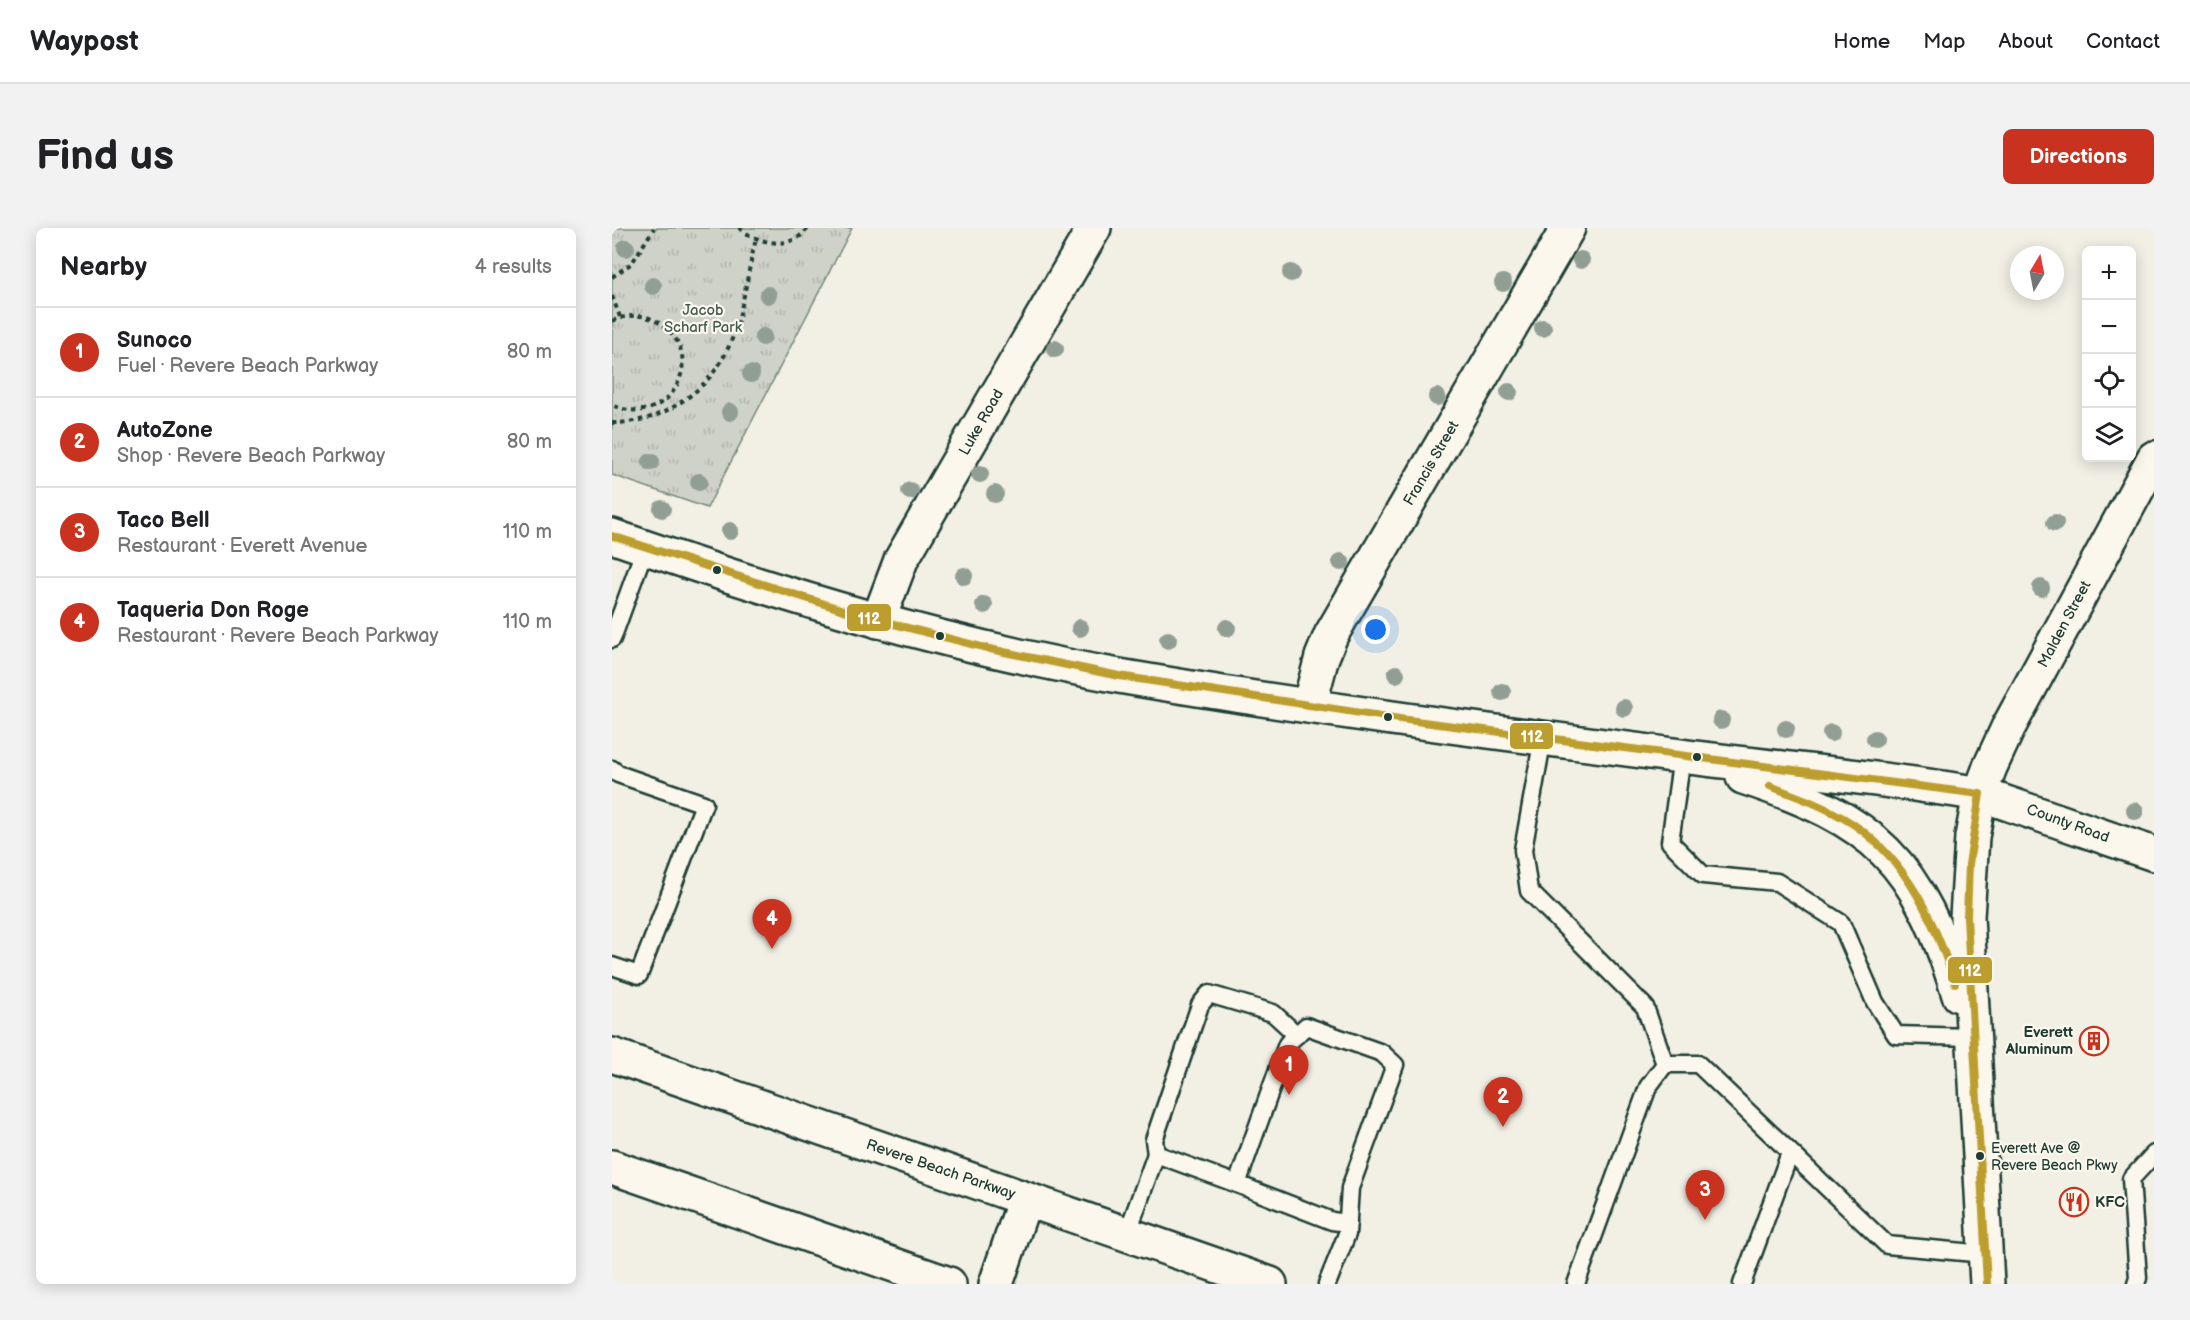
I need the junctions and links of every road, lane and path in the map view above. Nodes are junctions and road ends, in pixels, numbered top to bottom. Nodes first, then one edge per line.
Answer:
1 (654, 228) edge
2 (739, 228) edge
3 (808, 228) edge
4 (1094, 228) edge
5 (1568, 228) edge
6 (756, 239) junction
7 (612, 277) edge
8 (612, 296) edge
9 (620, 318) junction
10 (612, 321) edge
11 (612, 405) edge
12 (650, 408) junction
13 (653, 416) junction
14 (612, 423) edge
15 (2154, 458) edge
16 (612, 536) edge
17 (645, 548) junction
18 (878, 621) junction
19 (612, 639) edge
20 (1309, 706) junction
21 (1543, 737) junction
22 (1682, 756) junction
23 (614, 777) edge
24 (1980, 794) junction
25 (2154, 854) edge
26 (612, 966) edge
27 (1297, 1035) junction
28 (1972, 1037) junction
29 (612, 1055) edge
30 (1665, 1064) junction
31 (1790, 1153) junction
32 (1156, 1154) junction
33 (2154, 1154) edge
34 (612, 1167) edge
35 (1237, 1184) junction
36 (1025, 1199) junction
37 (1348, 1223) junction
38 (1127, 1234) junction
39 (1986, 1269) edge
40 (949, 1284) edge
41 (996, 1284) edge
42 (1270, 1284) edge
43 (1327, 1284) edge
44 (1576, 1284) edge
45 (1742, 1284) edge
46 (2136, 1284) edge

1 - 7 path
2 - 6 path
3 - 6 path
4 - 18 main road, Luke Road
5 - 20 main road, Francis Street
6 - 13 path
8 - 9 path
9 - 10 path
9 - 12 path
11 - 12 path
12 - 13 path
13 - 14 path
15 - 24 main road, Malden Street
16 - 17 main road
17 - 18 main road
17 - 19 lane
18 - 20 main road
20 - 21 main road
21 - 22 main road
21 - 30 lane
22 - 24 main road, County Road
22 - 28 main road
22 - 28 lane
23 - 26 lane
24 - 25 main road, County Road
24 - 28 main road, Malden Street
27 - 32 lane
27 - 35 lane
27 - 37 lane
28 - 39 main road
29 - 36 main road, Revere Beach Parkway
30 - 31 lane
30 - 44 lane
31 - 39 lane
31 - 45 lane
32 - 35 lane
32 - 38 lane
33 - 46 lane
34 - 40 main road
35 - 37 lane
36 - 38 main road, Revere Beach Parkway
36 - 41 main road
37 - 43 lane
38 - 42 main road, Revere Beach Parkway

